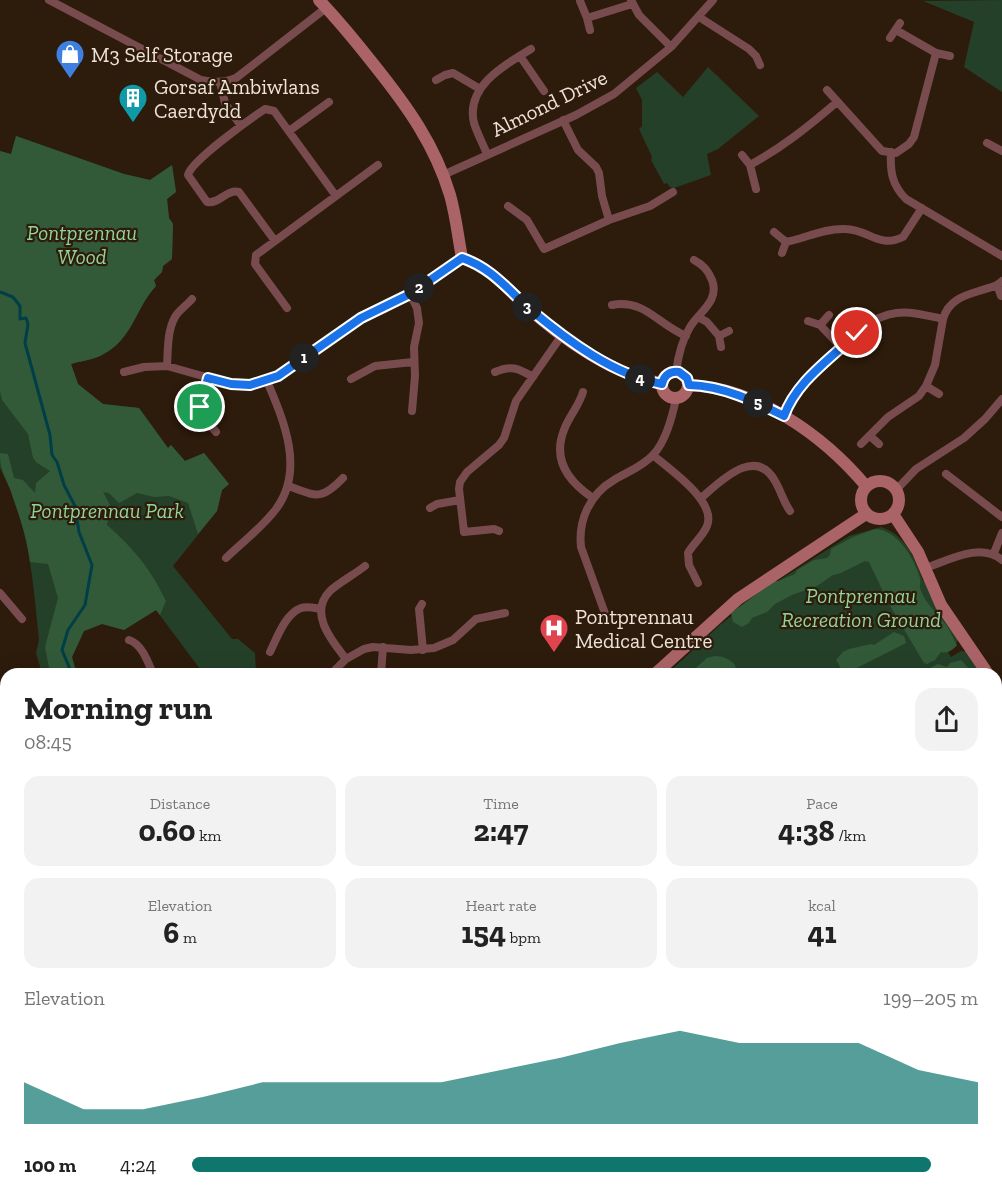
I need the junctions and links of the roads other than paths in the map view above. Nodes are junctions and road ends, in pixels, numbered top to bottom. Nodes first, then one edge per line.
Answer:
1 (49, 0) edge
2 (713, 0) edge
3 (580, 1) edge
4 (632, 2) edge
5 (323, 4) edge
6 (699, 17) junction
7 (587, 18) junction
8 (590, 30) dead end
9 (895, 30) dead end
10 (671, 47) junction
11 (531, 49) dead end
12 (936, 53) junction
13 (520, 56) junction
14 (950, 56) dead end
15 (760, 65) dead end
16 (436, 80) dead end
17 (220, 82) junction
18 (480, 88) junction
19 (827, 90) dead end
20 (544, 91) dead end
21 (329, 102) dead end
22 (837, 102) junction
23 (563, 120) junction
24 (241, 126) junction
25 (289, 131) junction
26 (987, 143) dead end
27 (1001, 146) edge
28 (891, 152) junction
29 (487, 154) junction
30 (742, 155) dead end
31 (378, 165) dead end
32 (750, 165) junction
33 (443, 175) junction
34 (756, 189) dead end
35 (673, 192) dead end
36 (336, 196) junction
37 (508, 206) dead end
38 (922, 208) junction
39 (609, 220) junction
40 (774, 232) dead end
41 (275, 241) junction
42 (786, 242) junction
43 (782, 253) dead end
44 (709, 256) dead end
45 (1002, 256) edge
46 (462, 258) junction
47 (694, 260) dead end
48 (704, 265) junction
49 (999, 283) edge
50 (410, 294) junction
51 (1001, 296) edge
52 (192, 299) dead end
53 (612, 305) dead end
54 (287, 308) dead end
55 (830, 315) dead end
56 (698, 317) junction
57 (943, 319) junction
58 (808, 321) dead end
59 (820, 325) junction
60 (729, 331) dead end
61 (562, 335) junction
62 (686, 336) junction
63 (719, 336) junction
64 (721, 347) dead end
65 (842, 348) junction
66 (413, 362) junction
67 (167, 366) junction
68 (124, 372) dead end
69 (495, 372) dead end
70 (676, 372) junction
71 (533, 377) junction
72 (208, 378) junction
73 (351, 380) dead end
74 (267, 381) junction
75 (662, 384) junction
76 (689, 385) junction
77 (926, 386) junction
78 (583, 392) dead end
79 (939, 394) dead end
80 (675, 399) junction
81 (1001, 403) edge
82 (412, 411) dead end
83 (784, 416) junction
84 (216, 432) dead end
85 (870, 436) junction
86 (861, 444) dead end
87 (879, 444) dead end
88 (653, 454) junction
89 (946, 474) dead end
90 (343, 478) dead end
91 (288, 486) junction
92 (866, 486) junction
93 (896, 490) junction
94 (592, 498) junction
95 (701, 498) junction
96 (460, 500) junction
97 (430, 508) dead end
98 (790, 511) dead end
99 (866, 514) junction
100 (893, 514) junction
101 (1002, 518) edge
102 (499, 531) dead end
103 (1002, 533) edge
104 (994, 553) junction
105 (226, 558) dead end
106 (1002, 560) edge
107 (365, 566) dead end
108 (926, 568) junction
109 (698, 583) dead end
110 (0, 593) edge
111 (422, 604) dead end
112 (321, 609) junction
113 (505, 613) dead end
114 (22, 619) dead end
115 (607, 619) dead end
116 (129, 640) dead end
117 (383, 647) junction
118 (423, 650) junction
119 (270, 652) dead end
120 (346, 659) junction
121 (150, 668) edge
122 (337, 668) edge
123 (381, 668) edge
124 (662, 668) edge
125 (984, 668) edge

1 - 17 street
2 - 6 street, Almond Drive
3 - 7 street
4 - 7 street
4 - 10 street
5 - 17 street
5 - 33 street
6 - 10 street, Almond Drive
6 - 15 street
7 - 8 street
9 - 12 street
10 - 23 street, Almond Drive
11 - 13 street
12 - 14 street
12 - 28 street
13 - 18 street
13 - 20 street
16 - 18 street
17 - 24 street
18 - 29 street
19 - 22 street
21 - 25 street
22 - 28 street
22 - 32 street
23 - 29 street, Almond Drive
23 - 39 street
24 - 25 street
24 - 41 street
25 - 36 street
26 - 27 street
28 - 38 street
29 - 33 street, Almond Drive
30 - 32 street
31 - 36 street
32 - 34 street
33 - 46 street
35 - 39 street
36 - 41 street
37 - 39 street
38 - 42 street
38 - 45 street
40 - 42 street
41 - 54 street
42 - 43 street
44 - 48 street
46 - 50 street
46 - 61 street
47 - 48 street
48 - 56 street
49 - 51 street
49 - 57 street
50 - 66 street
50 - 74 street
52 - 67 street
53 - 62 street
55 - 59 street
56 - 62 street
56 - 63 street
57 - 65 street
57 - 77 street
58 - 59 street
59 - 65 street
60 - 63 street
61 - 71 street
61 - 75 street
62 - 70 street
63 - 64 street
65 - 83 street
66 - 73 street
66 - 82 street
67 - 68 street
67 - 72 street
69 - 71 street
70 - 75 street
70 - 76 street
71 - 96 street
72 - 74 street
72 - 84 street
74 - 91 street
75 - 80 street
76 - 80 street
76 - 83 street
77 - 79 street
77 - 85 street
78 - 94 street
80 - 88 street
81 - 93 street
83 - 92 street
85 - 86 street
85 - 87 street
88 - 94 street
88 - 95 street
89 - 101 street
90 - 91 street
91 - 105 street
92 - 93 street
92 - 99 street
93 - 100 street
94 - 115 street
95 - 98 street
95 - 109 street
96 - 97 street
96 - 102 street
99 - 100 street
99 - 124 street
100 - 108 street
103 - 104 street
104 - 106 street
104 - 108 street
107 - 112 street
108 - 125 street
110 - 114 street
111 - 118 street
112 - 119 street
112 - 120 street
113 - 118 street
116 - 121 street
117 - 118 street
117 - 120 street
117 - 123 street
120 - 122 street

